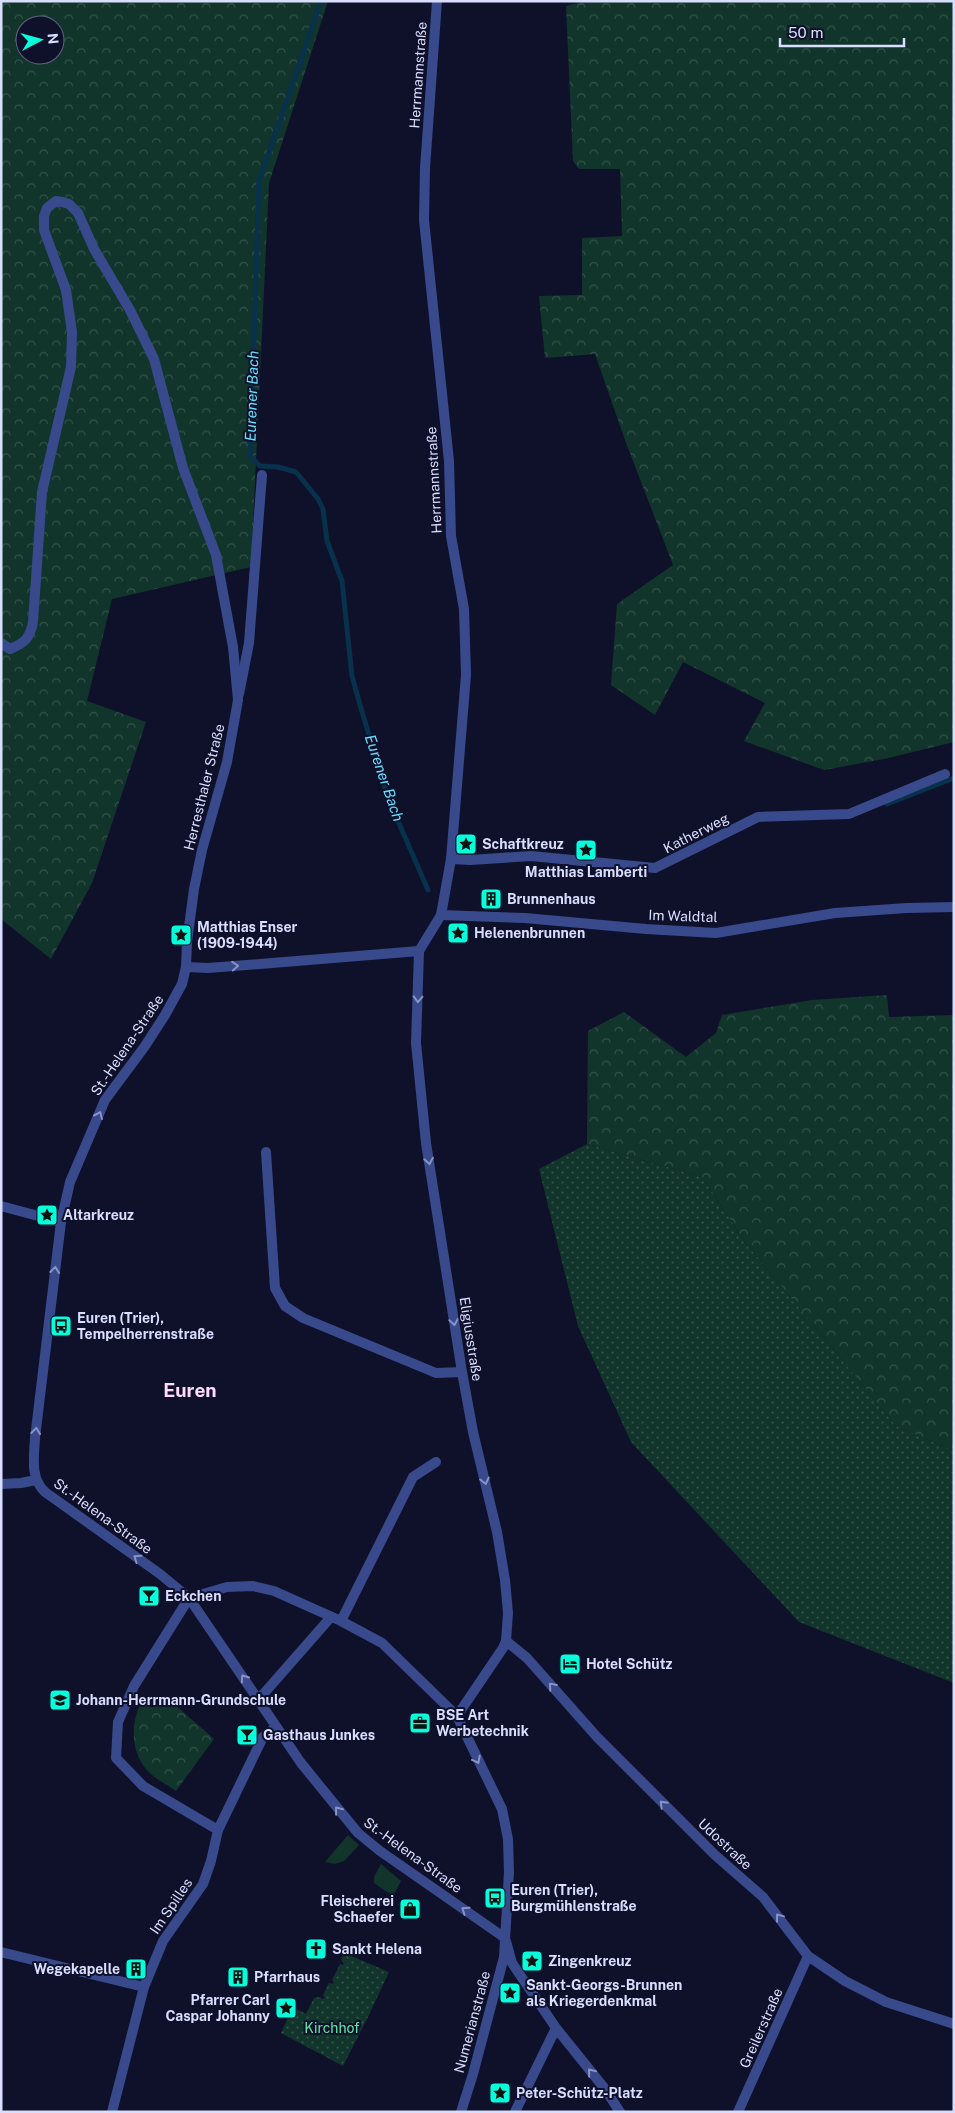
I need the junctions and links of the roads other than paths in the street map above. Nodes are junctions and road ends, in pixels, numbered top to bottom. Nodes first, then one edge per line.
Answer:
1 (437, 1) edge
2 (262, 475) dead end
3 (1, 643) edge
4 (238, 700) junction
5 (945, 774) dead end
6 (451, 859) junction
7 (954, 907) edge
8 (441, 915) junction
9 (420, 951) junction
10 (186, 967) junction
11 (266, 1152) dead end
12 (1, 1206) edge
13 (61, 1222) junction
14 (462, 1372) junction
15 (436, 1462) dead end
16 (36, 1480) junction
17 (1, 1484) edge
18 (188, 1598) junction
19 (336, 1619) junction
20 (506, 1641) junction
21 (259, 1699) junction
22 (457, 1716) junction
23 (276, 1727) junction
24 (218, 1830) junction
25 (505, 1938) junction
26 (1, 1952) edge
27 (808, 1956) junction
28 (144, 1987) junction
29 (954, 2024) edge
30 (556, 2028) junction
31 (112, 2112) edge
32 (461, 2112) edge
33 (515, 2112) edge
34 (620, 2112) edge
35 (738, 2112) edge

1 - 6 street, Herrmannstraße
2 - 4 street
3 - 4 street, Herresthaler Straße
4 - 10 street, Herresthaler Straße
5 - 6 street, Katherweg
6 - 8 street, Herrmannstraße
7 - 8 street, Im Waldtal
8 - 9 street, Herrmannstraße
10 -> 9 street
9 -> 14 street, Eligiusstraße
13 -> 10 street, St.-Helena-Straße
11 - 14 street
12 - 13 street
16 -> 13 street, St.-Helena-Straße
14 -> 20 street, Eligiusstraße
15 - 19 street
16 - 17 street
18 -> 16 street, St.-Helena-Straße
18 - 19 street
21 -> 18 street, St.-Helena-Straße
18 - 24 street
19 - 21 street
19 - 22 street
20 - 22 street, Eligiusstraße
27 -> 20 street, Udostraße
21 - 23 street, St.-Helena-Straße
22 -> 25 street, Numerianstraße
23 - 24 street, Im Spilles
25 -> 23 street, St.-Helena-Straße
24 - 28 street, Im Spilles
25 - 30 street
25 - 32 street, Numerianstraße
26 - 28 street
27 - 29 street, Udostraße
27 - 35 street, Greilerstraße
28 - 31 street, Im Spilles
30 - 33 street
34 -> 30 street

